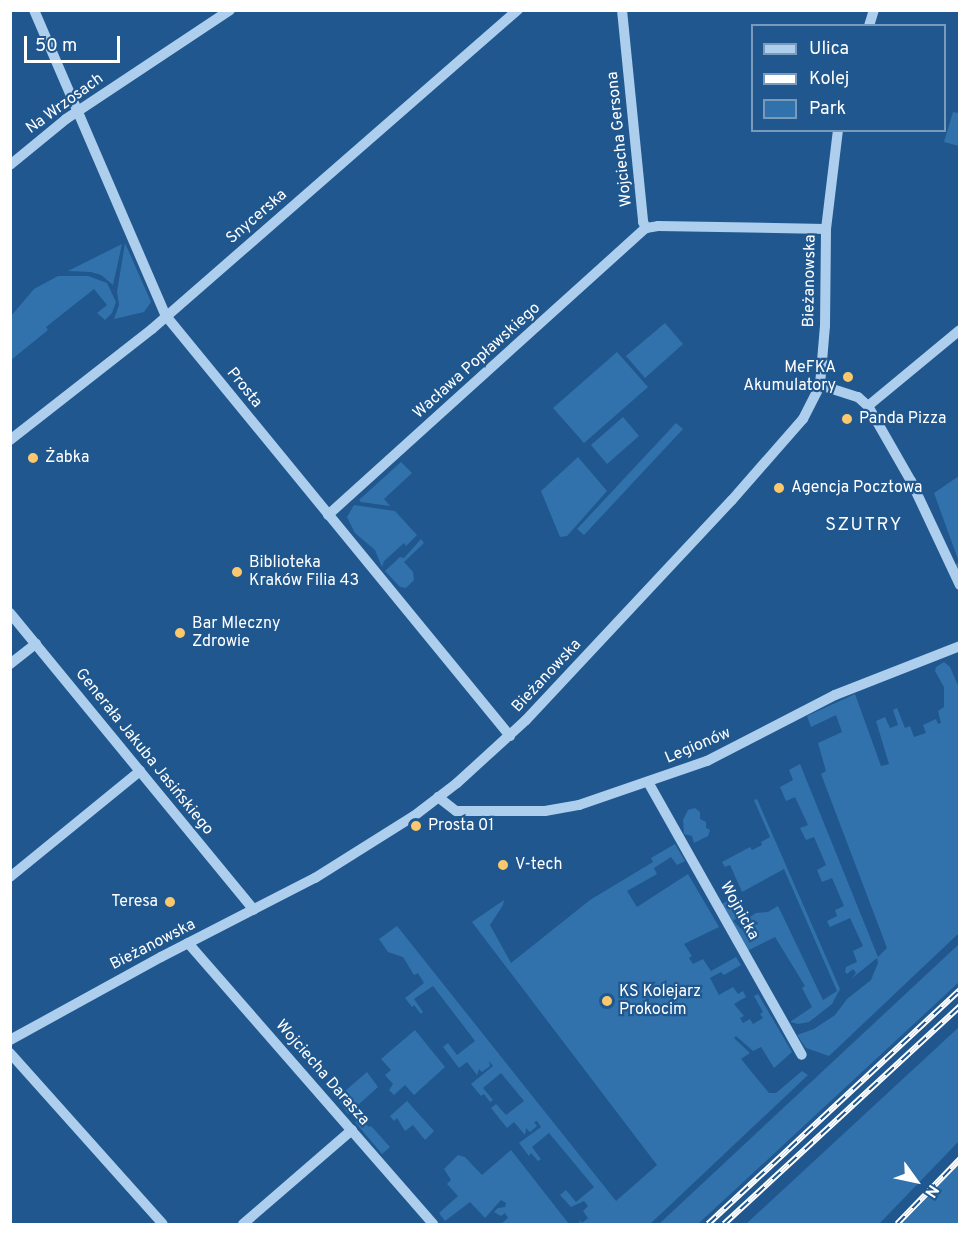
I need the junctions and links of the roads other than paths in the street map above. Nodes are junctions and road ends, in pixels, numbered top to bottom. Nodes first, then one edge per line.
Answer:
1 (34, 10) edge
2 (230, 10) edge
3 (518, 10) edge
4 (622, 10) edge
5 (78, 110) junction
6 (838, 132) edge
7 (10, 165) edge
8 (646, 228) junction
9 (826, 228) junction
10 (166, 316) junction
11 (960, 330) edge
12 (820, 385) junction
13 (868, 406) junction
14 (10, 440) edge
15 (328, 515) junction
16 (960, 585) edge
17 (10, 613) edge
18 (36, 644) junction
19 (960, 646) edge
20 (10, 664) edge
21 (510, 736) junction
22 (140, 771) junction
23 (648, 782) junction
24 (438, 797) junction
25 (10, 877) edge
26 (254, 910) junction
27 (188, 943) junction
28 (10, 1040) edge
29 (10, 1053) edge
30 (802, 1055) dead end
31 (352, 1130) junction
32 (163, 1224) edge
33 (243, 1224) edge
34 (433, 1224) edge

1 - 5 street, Prosta
2 - 5 street, Na Wrzosach
3 - 10 street, Snycerska
4 - 8 street, Wojciecha Gersona
5 - 7 street, Na Wrzosach
5 - 10 street, Prosta
6 - 9 street, Bieżanowska
8 - 9 street, Wojciecha Gersona
8 - 15 street, Wacława Popławskiego
9 - 12 street, Bieżanowska
10 - 14 street, Snycerska
10 - 15 street, Prosta
11 - 13 street
12 - 13 street
12 - 21 street, Bieżanowska
13 - 16 street
15 - 21 street, Prosta
17 - 18 street, Generała Jakuba Jasińskiego
18 - 20 street
18 - 22 street, Generała Jakuba Jasińskiego
19 - 23 street, Legionów
21 - 24 street, Bieżanowska
22 - 25 street
22 - 26 street, Generała Jakuba Jasińskiego
23 - 24 street, Legionów
23 - 30 street, Wojnicka
24 - 26 street, Bieżanowska
26 - 27 street, Bieżanowska
27 - 28 street, Bieżanowska
27 - 31 street, Wojciecha Darasza
29 - 32 street
31 - 33 street
31 - 34 street, Wojciecha Darasza

